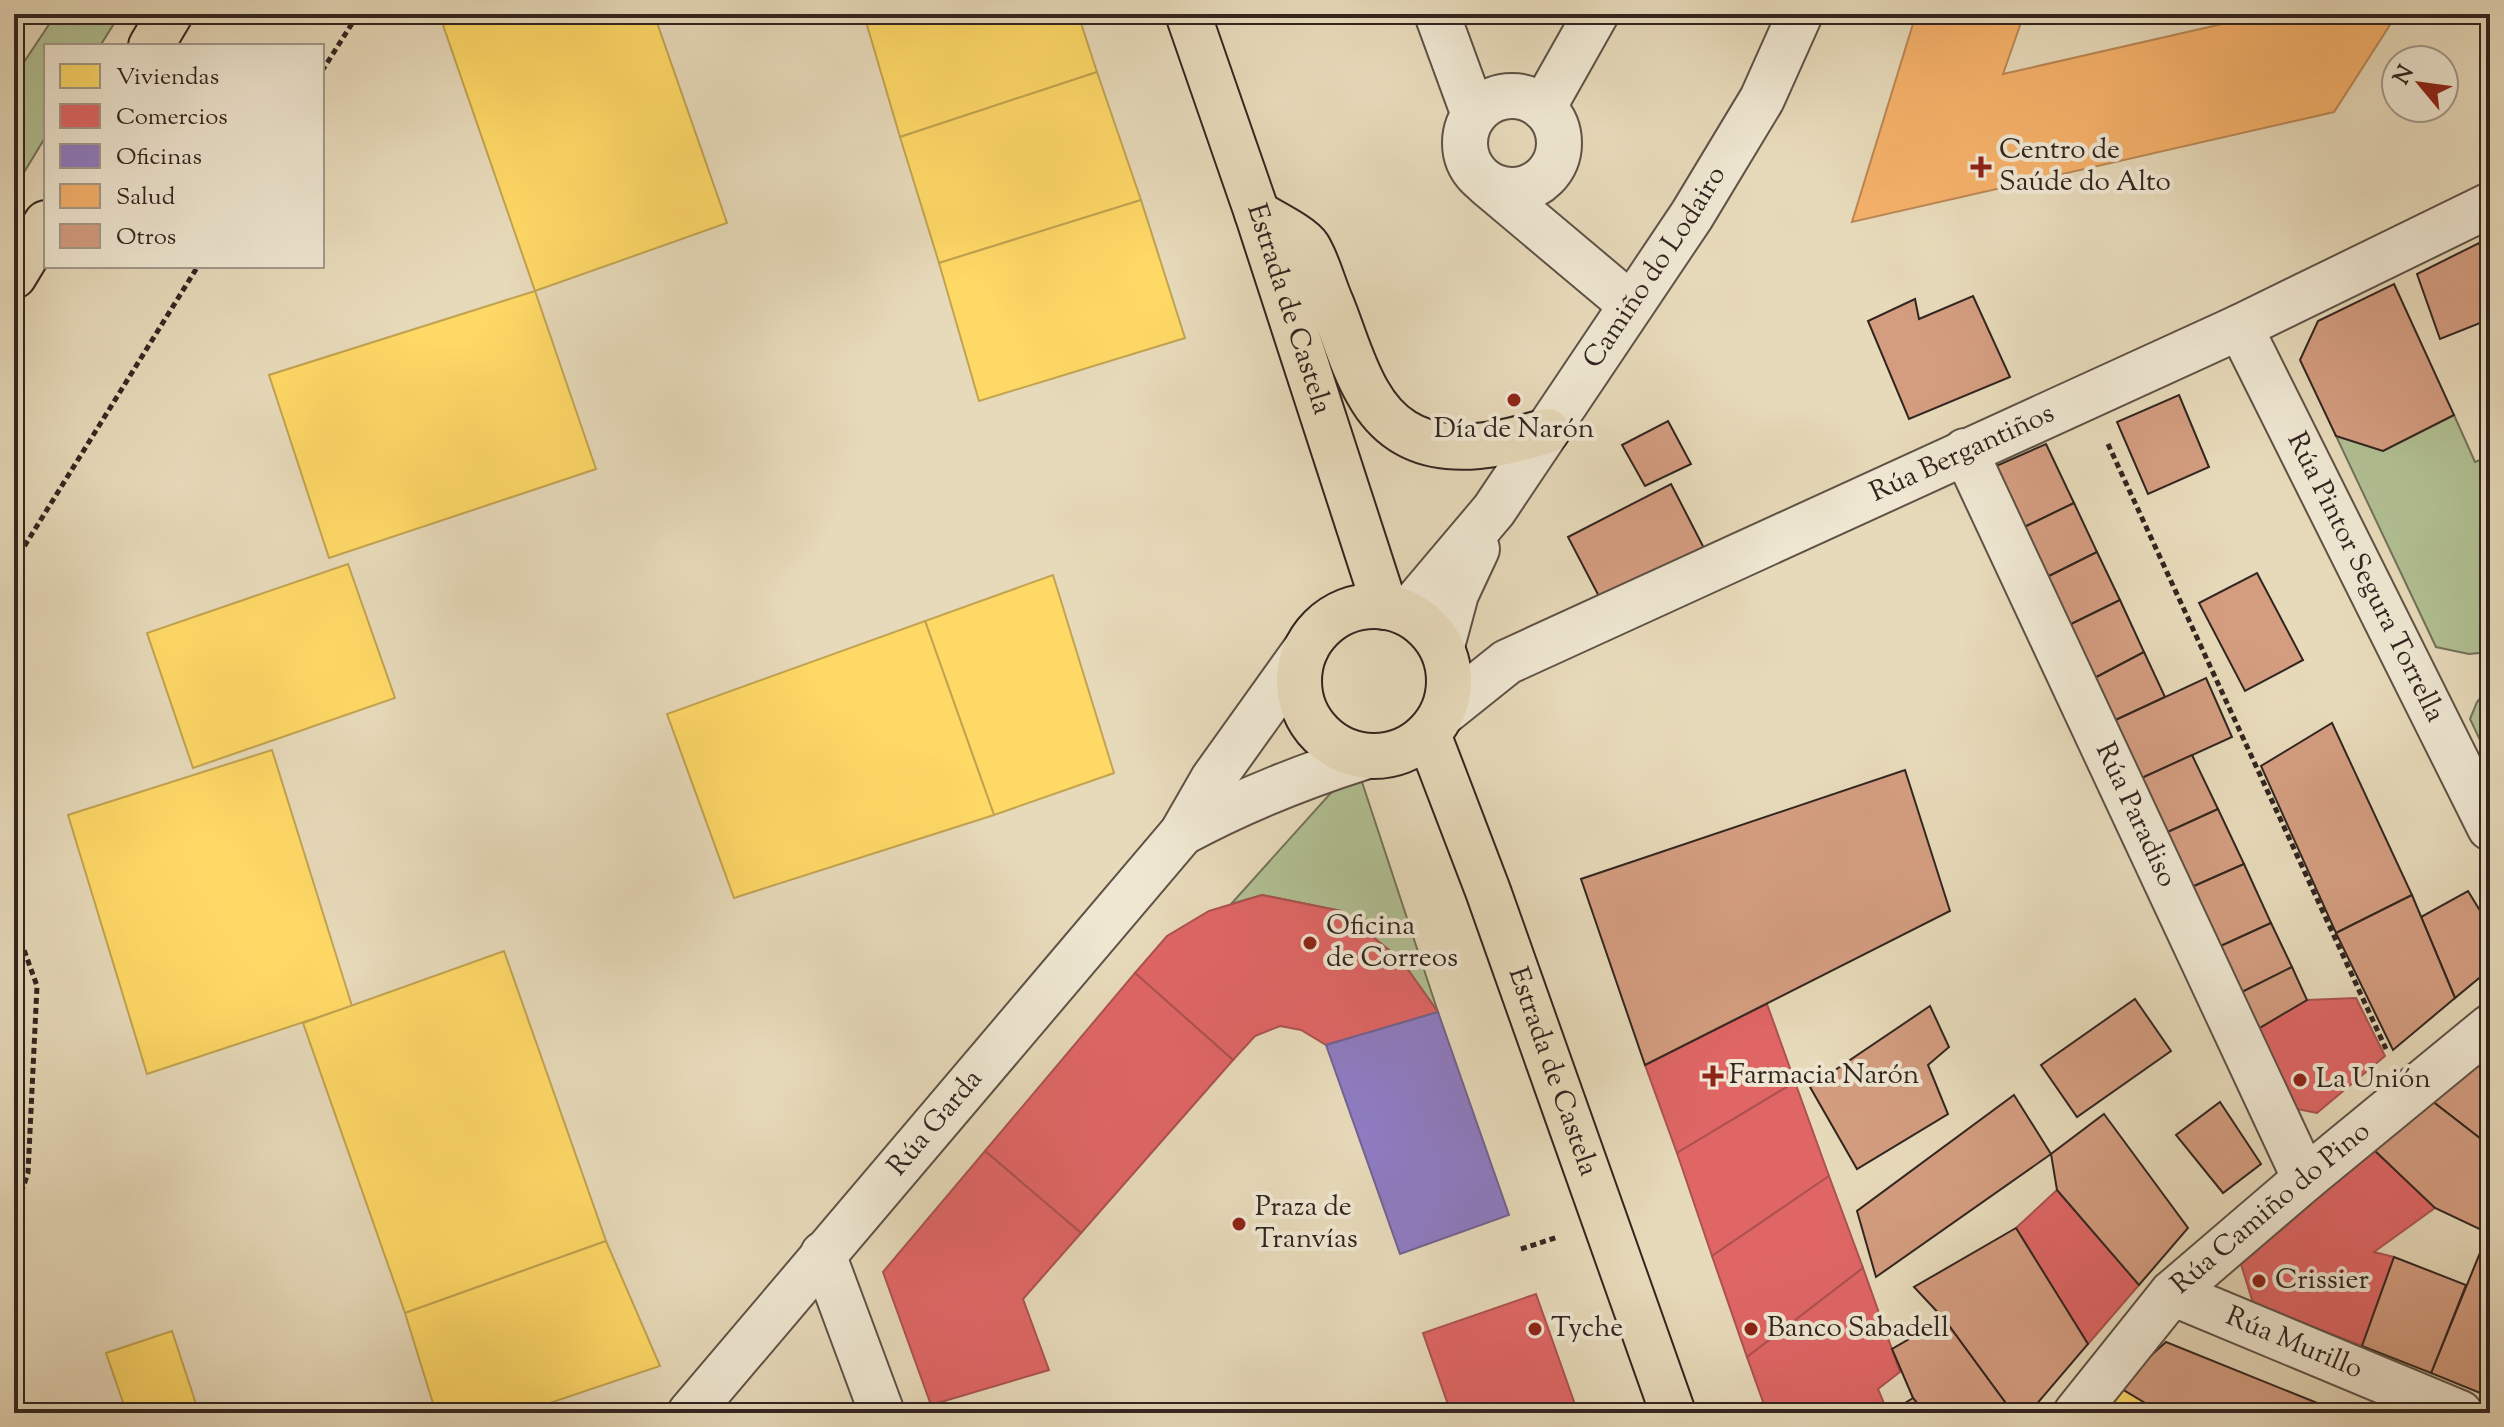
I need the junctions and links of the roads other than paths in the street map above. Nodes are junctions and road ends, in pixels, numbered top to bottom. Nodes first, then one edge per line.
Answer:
1 (170, 14) edge
2 (1188, 14) edge
3 (1437, 14) edge
4 (1596, 14) edge
5 (1800, 14) edge
6 (152, 44) edge
7 (1543, 108) junction
8 (1474, 115) junction
9 (1546, 177) junction
10 (1487, 184) junction
11 (2490, 205) edge
12 (1257, 213) junction
13 (44, 226) edge
14 (1553, 242) junction
15 (14, 276) edge
16 (1631, 305) junction
17 (2240, 327) junction
18 (1547, 431) junction
19 (1965, 451) junction
20 (1494, 510) junction
21 (1396, 610) junction
22 (1442, 646) junction
23 (1306, 649) junction
24 (1435, 724) junction
25 (1364, 757) junction
26 (2490, 828) edge
27 (1182, 833) junction
28 (2490, 1027) edge
29 (2305, 1179) junction
30 (823, 1254) junction
31 (2172, 1293) junction
32 (690, 1413) edge
33 (882, 1413) edge
34 (1673, 1413) edge
35 (2076, 1413) edge
36 (2460, 1413) edge

1 - 6 main road
2 - 12 main road, Estrada de Castela
3 - 8 street
4 - 7 street
5 - 16 street, Camiño do Lodairo
7 - 8 street
7 - 9 street
8 - 10 street
9 - 10 street
9 - 14 street
10 - 14 street
11 - 17 street, Rúa Bergantiños
12 - 18 main road
12 - 21 main road, Estrada de Castela
13 - 15 main road
14 - 16 street
16 - 18 street, Camiño do Lodairo
17 - 19 street, Rúa Bergantiños
17 - 26 street, Rúa Pintor Segura Torrella
18 - 20 street, Camiño do Lodairo
19 - 24 street, Rúa Bergantiños
19 - 29 street, Rúa Paradiso
20 - 21 street, Camiño do Lodairo
20 - 22 street, Camiño do Lodairo
21 - 22 main road
21 - 23 main road
22 - 24 main road
23 - 25 main road
23 - 27 street, Rúa Garda
24 - 25 main road
24 - 34 main road, Estrada de Castela
25 - 27 street, Rúa Garda
27 - 30 street, Rúa Garda
28 - 29 street, Rúa Camiño do Pino
29 - 31 street, Rúa Camiño do Pino
30 - 32 street, Rúa Garda
30 - 33 street
31 - 35 street, Rúa Camiño do Pino
31 - 36 street, Rúa Murillo

